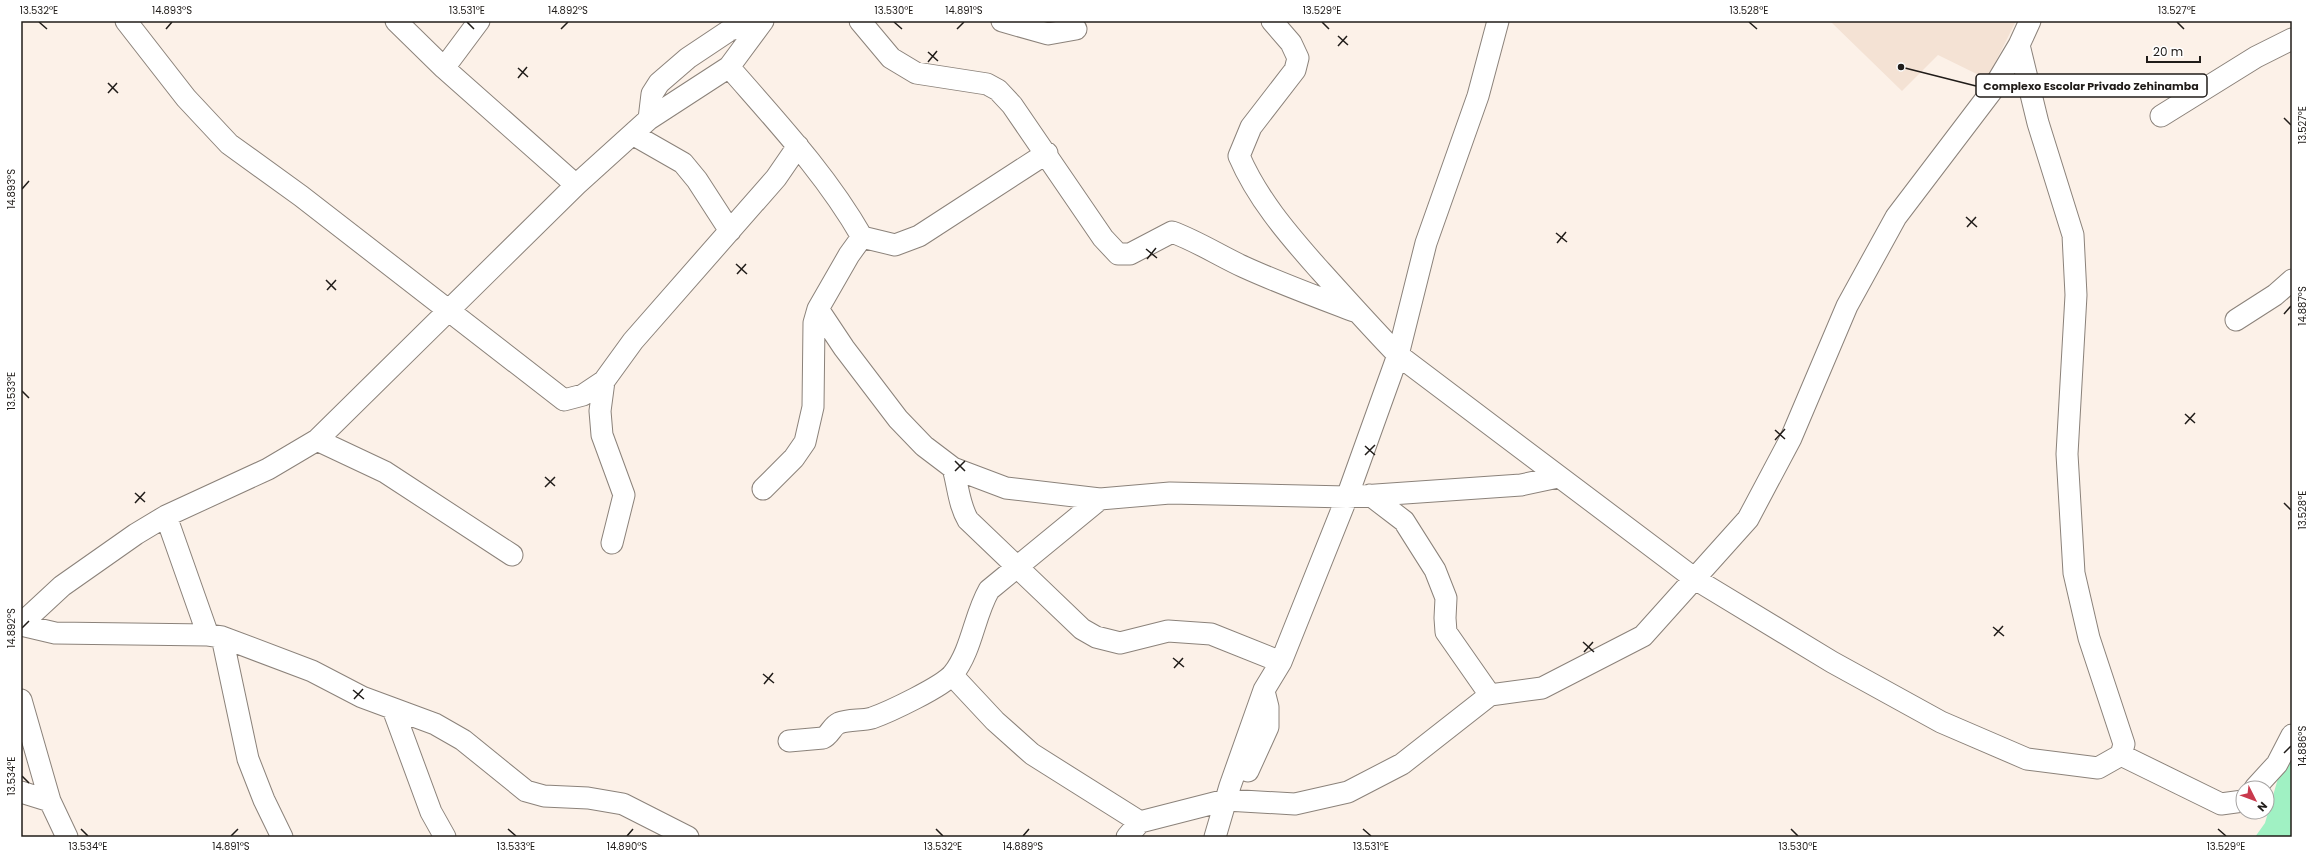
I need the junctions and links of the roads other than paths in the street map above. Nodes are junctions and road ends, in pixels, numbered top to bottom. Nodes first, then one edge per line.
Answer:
1 (126, 21) edge
2 (396, 21) edge
3 (479, 21) edge
4 (762, 21) edge
5 (860, 21) edge
6 (1002, 21) edge
7 (1272, 21) edge
8 (1498, 21) edge
9 (2030, 21) edge
10 (1076, 29) dead end
11 (2292, 39) edge
12 (2019, 45) junction
13 (728, 67) junction
14 (444, 68) junction
15 (2161, 116) dead end
16 (649, 119) junction
17 (634, 135) junction
18 (798, 146) junction
19 (1047, 153) junction
20 (576, 185) junction
21 (730, 231) junction
22 (862, 237) junction
23 (2292, 280) edge
24 (818, 309) junction
25 (449, 311) junction
26 (1358, 313) junction
27 (2236, 320) dead end
28 (1398, 355) junction
29 (604, 381) junction
30 (317, 440) junction
31 (953, 468) junction
32 (1558, 477) junction
33 (763, 489) dead end
34 (1399, 493) junction
35 (1370, 495) junction
36 (1347, 497) junction
37 (1100, 499) junction
38 (166, 516) junction
39 (1404, 521) junction
40 (612, 543) dead end
41 (512, 555) dead end
42 (1017, 566) junction
43 (1695, 579) junction
44 (21, 624) edge
45 (215, 636) junction
46 (1281, 662) junction
47 (952, 675) junction
48 (1490, 695) junction
49 (21, 700) edge
50 (393, 709) junction
51 (2292, 735) edge
52 (790, 740) dead end
53 (2121, 755) junction
54 (2262, 780) edge
55 (21, 792) edge
56 (1228, 793) junction
57 (50, 801) junction
58 (2235, 802) edge
59 (1134, 830) edge
60 (67, 837) edge
61 (282, 837) edge
62 (445, 837) edge
63 (688, 837) edge
64 (1215, 837) edge

1 - 25 street
2 - 14 street
3 - 14 street
4 - 13 street
4 - 16 street
5 - 19 street
6 - 10 street
7 - 26 street
8 - 28 street
9 - 12 street
11 - 15 street
12 - 43 street
12 - 53 street
13 - 16 street
13 - 18 street
14 - 20 street
16 - 17 street
17 - 20 street
17 - 21 street
18 - 21 street
18 - 22 street
19 - 22 street
19 - 26 street
20 - 25 street
21 - 29 street
22 - 24 street
23 - 27 street
24 - 31 street
24 - 33 street
25 - 29 street
25 - 30 street
26 - 28 street
28 - 32 street
28 - 36 street
29 - 40 street
30 - 38 street
30 - 41 street
31 - 37 street
31 - 42 street
32 - 34 street
32 - 43 street
34 - 35 street
34 - 39 street
35 - 36 street
35 - 39 street
36 - 37 street
36 - 46 street
37 - 42 street
38 - 44 street
38 - 45 street
39 - 48 street
42 - 46 street
42 - 47 street
43 - 48 street
43 - 53 street
44 - 45 street
45 - 50 street
45 - 61 street
46 - 56 street
47 - 52 street
47 - 59 street
48 - 56 street
49 - 57 street
50 - 62 street
50 - 63 street
51 - 54 street
53 - 58 street
55 - 57 street
56 - 59 street
56 - 64 street
57 - 60 street

